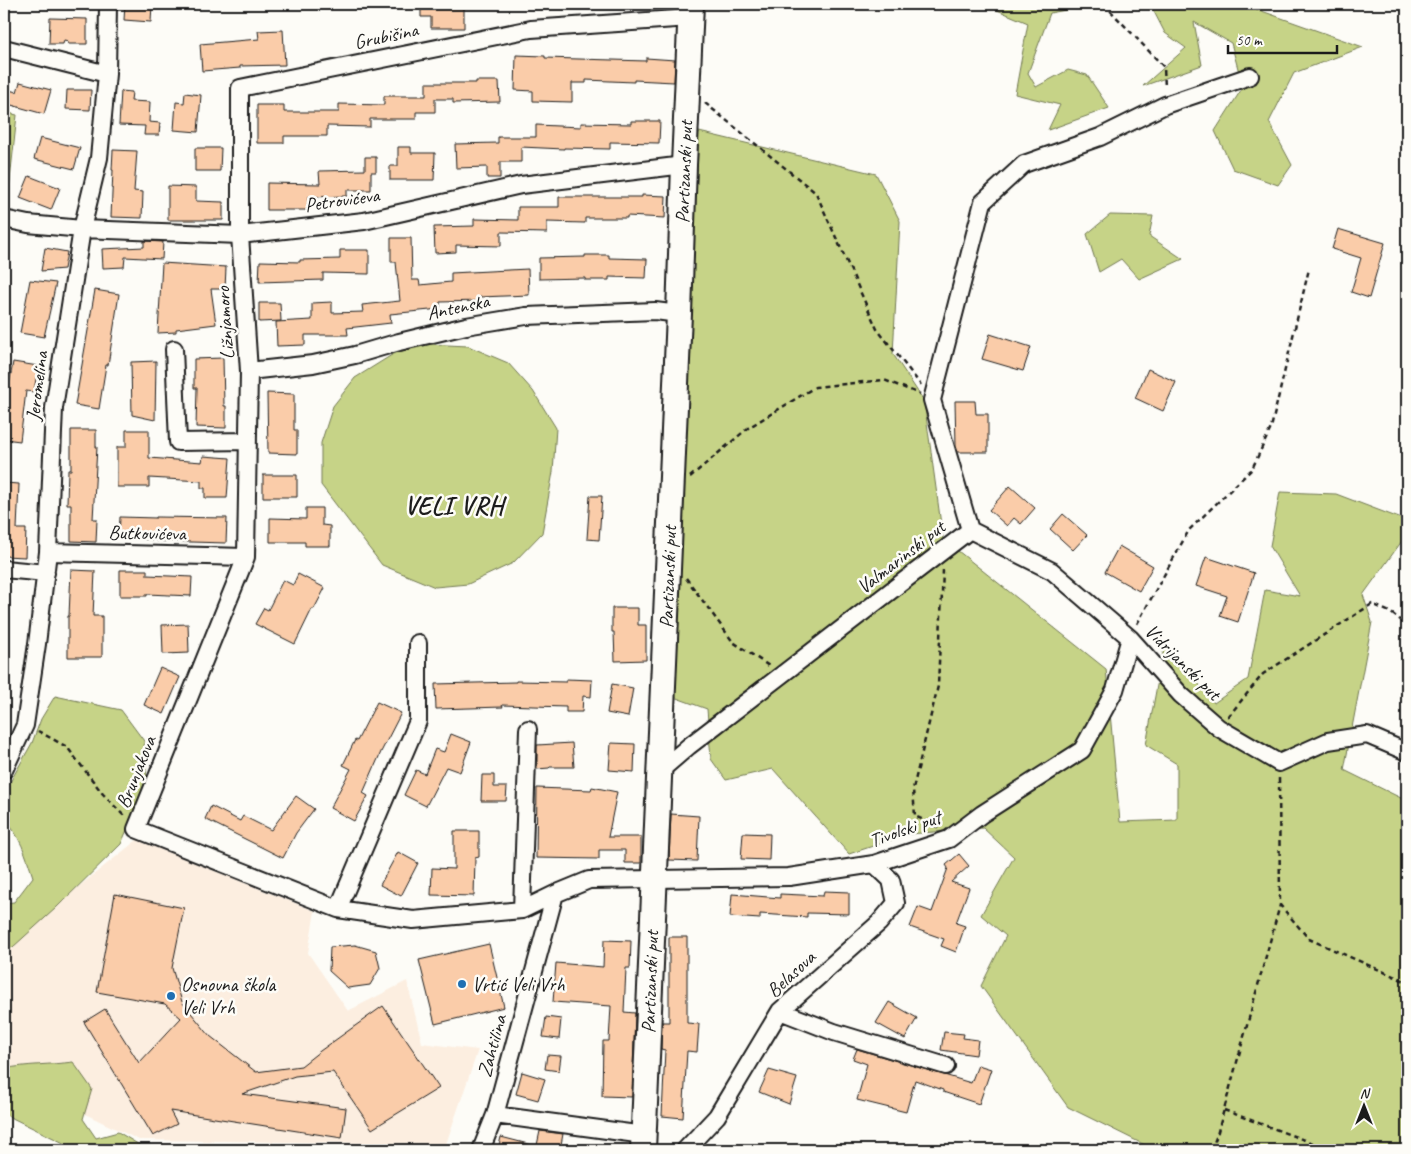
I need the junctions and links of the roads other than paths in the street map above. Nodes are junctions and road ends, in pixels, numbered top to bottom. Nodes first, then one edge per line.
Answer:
1 (108, 4) edge
2 (691, 11) edge
3 (4, 48) edge
4 (107, 74) junction
5 (1250, 76) dead end
6 (240, 88) joint
7 (684, 164) junction
8 (4, 218) edge
9 (82, 229) junction
10 (240, 235) junction
11 (680, 314) junction
12 (174, 349) dead end
13 (249, 371) junction
14 (248, 441) junction
15 (970, 530) junction
16 (48, 552) junction
17 (246, 557) junction
18 (4, 569) edge
19 (46, 573) junction
20 (1130, 638) junction
21 (418, 643) dead end
22 (528, 729) dead end
23 (1407, 752) edge
24 (4, 770) edge
25 (660, 771) junction
26 (874, 864) junction
27 (655, 878) junction
28 (555, 894) junction
29 (338, 908) junction
30 (522, 910) junction
31 (780, 1011) junction
32 (946, 1066) dead end
33 (496, 1115) junction
34 (643, 1143) edge
35 (481, 1150) edge
36 (686, 1150) edge

1 - 4 street, Jeromelina
2 - 6 street, Grubišina
2 - 7 street, Partizanski put
3 - 4 street
4 - 9 street, Jeromelina
5 - 15 street, Valmarinski put
6 - 10 street, Ližnjamoro
7 - 10 street, Petrovićeva
7 - 11 street, Partizanski put
8 - 9 street, Petrovićeva
9 - 10 street, Petrovićeva
9 - 16 street, Jeromelina
10 - 13 street, Ližnjamoro
11 - 13 street, Antenska
11 - 25 street, Partizanski put
12 - 14 street
13 - 14 street, Ližnjamoro
14 - 17 street, Ližnjamoro
15 - 20 street, Vidrijanski put
15 - 25 street, Valmarinski put
16 - 17 street, Butkovićeva
16 - 19 street, Jeromelina
17 - 29 street, Brunjakova
18 - 19 street
19 - 24 street, Jeromelina
20 - 23 street, Vidrijanski put
20 - 26 street, Tivolski put
21 - 29 street
22 - 30 street
25 - 27 street, Partizanski put
26 - 27 street, Tivolski put
26 - 31 street, Belasova
27 - 28 street, Brunjakova
27 - 34 street, Partizanski put
28 - 30 street, Brunjakova
28 - 33 street, Zahtilina
29 - 30 street, Brunjakova
31 - 32 street
31 - 36 street, Belasova
33 - 34 street
33 - 35 street, Zahtilina

